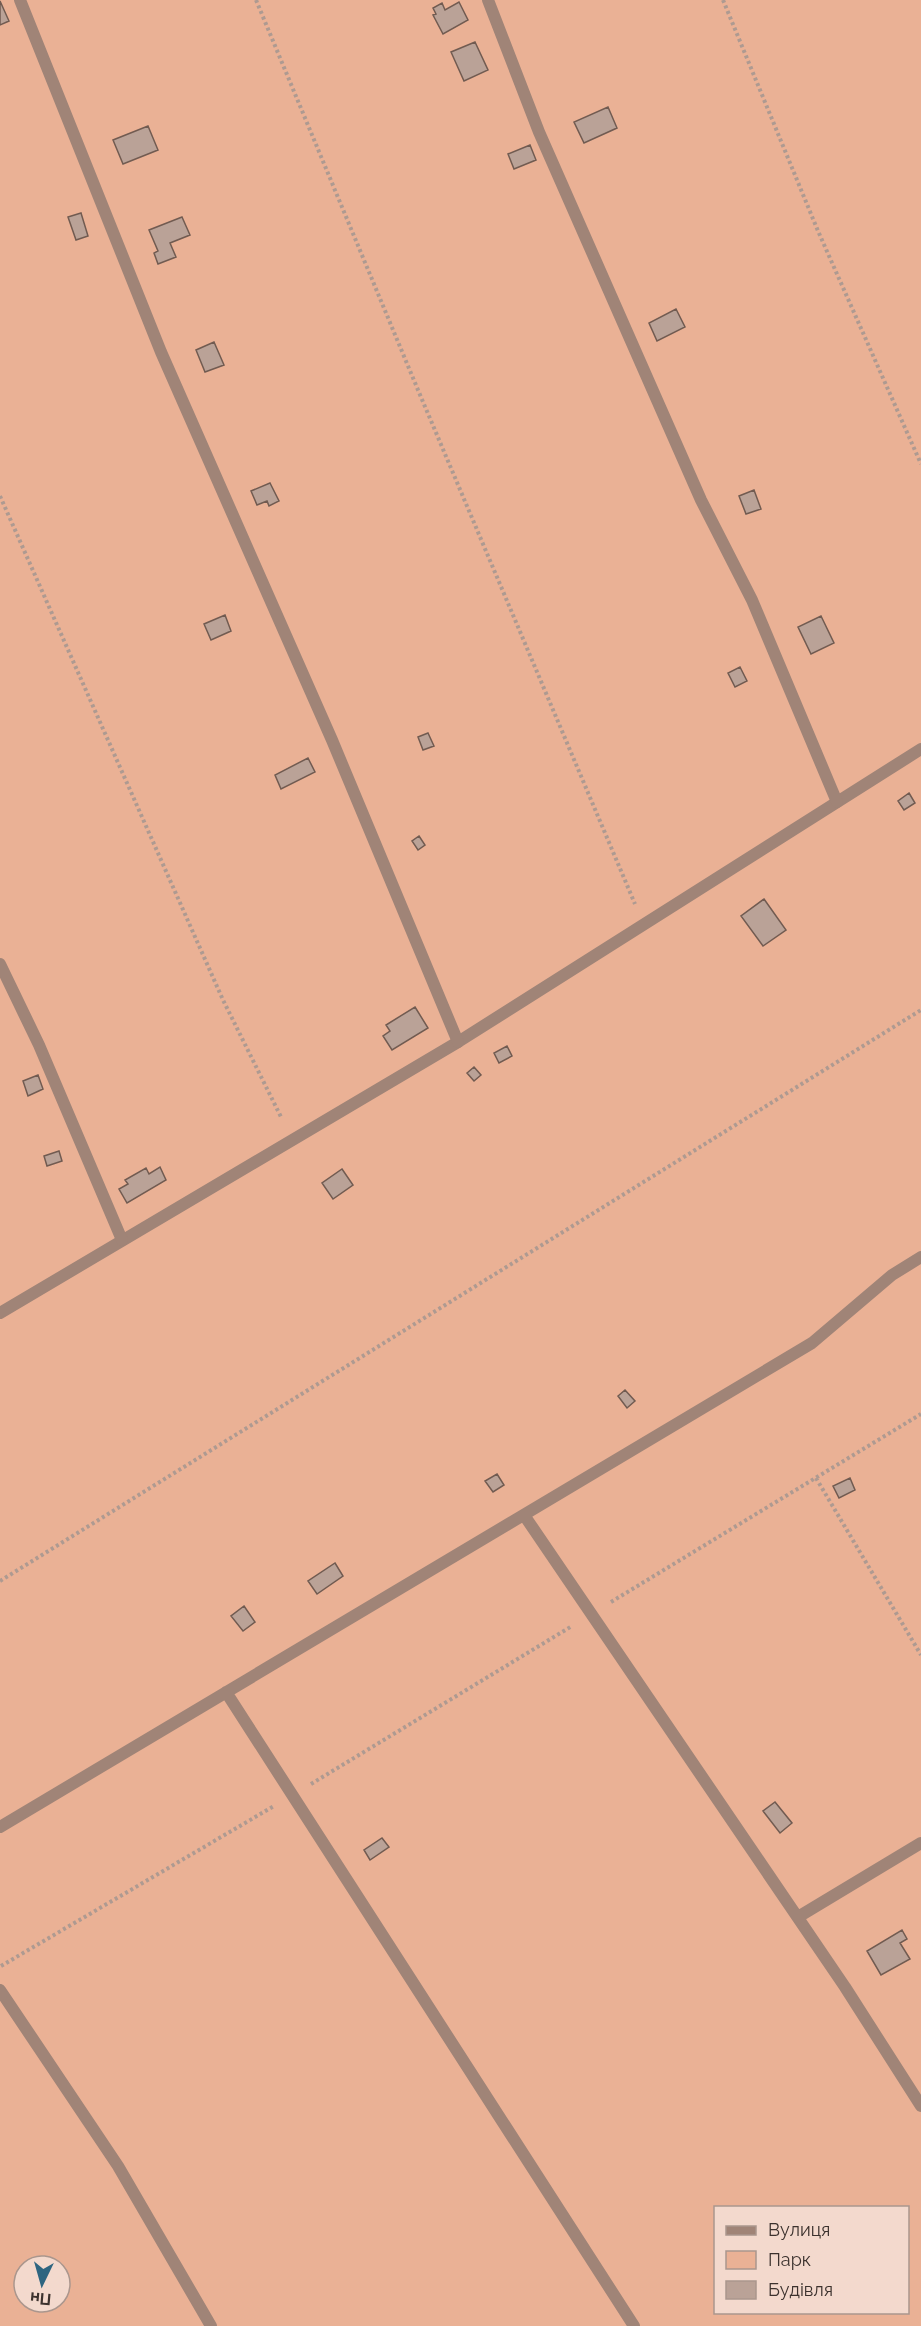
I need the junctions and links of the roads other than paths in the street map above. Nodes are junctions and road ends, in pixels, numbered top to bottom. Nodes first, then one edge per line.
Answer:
1 (20, 0) edge
2 (488, 0) edge
3 (921, 749) edge
4 (837, 802) junction
5 (0, 964) edge
6 (458, 1041) junction
7 (122, 1240) junction
8 (921, 1257) edge
9 (0, 1313) edge
10 (524, 1515) junction
11 (226, 1692) junction
12 (0, 1827) edge
13 (921, 1843) edge
14 (798, 1917) junction
15 (0, 1990) edge
16 (921, 2106) edge
17 (211, 2326) edge
18 (634, 2326) edge

1 - 6 street
2 - 4 street
3 - 4 street
4 - 6 street
5 - 7 street
6 - 7 street
7 - 9 street
8 - 10 street
10 - 11 street
10 - 14 street
11 - 12 street
11 - 18 street
13 - 14 street
14 - 16 street
15 - 17 street

